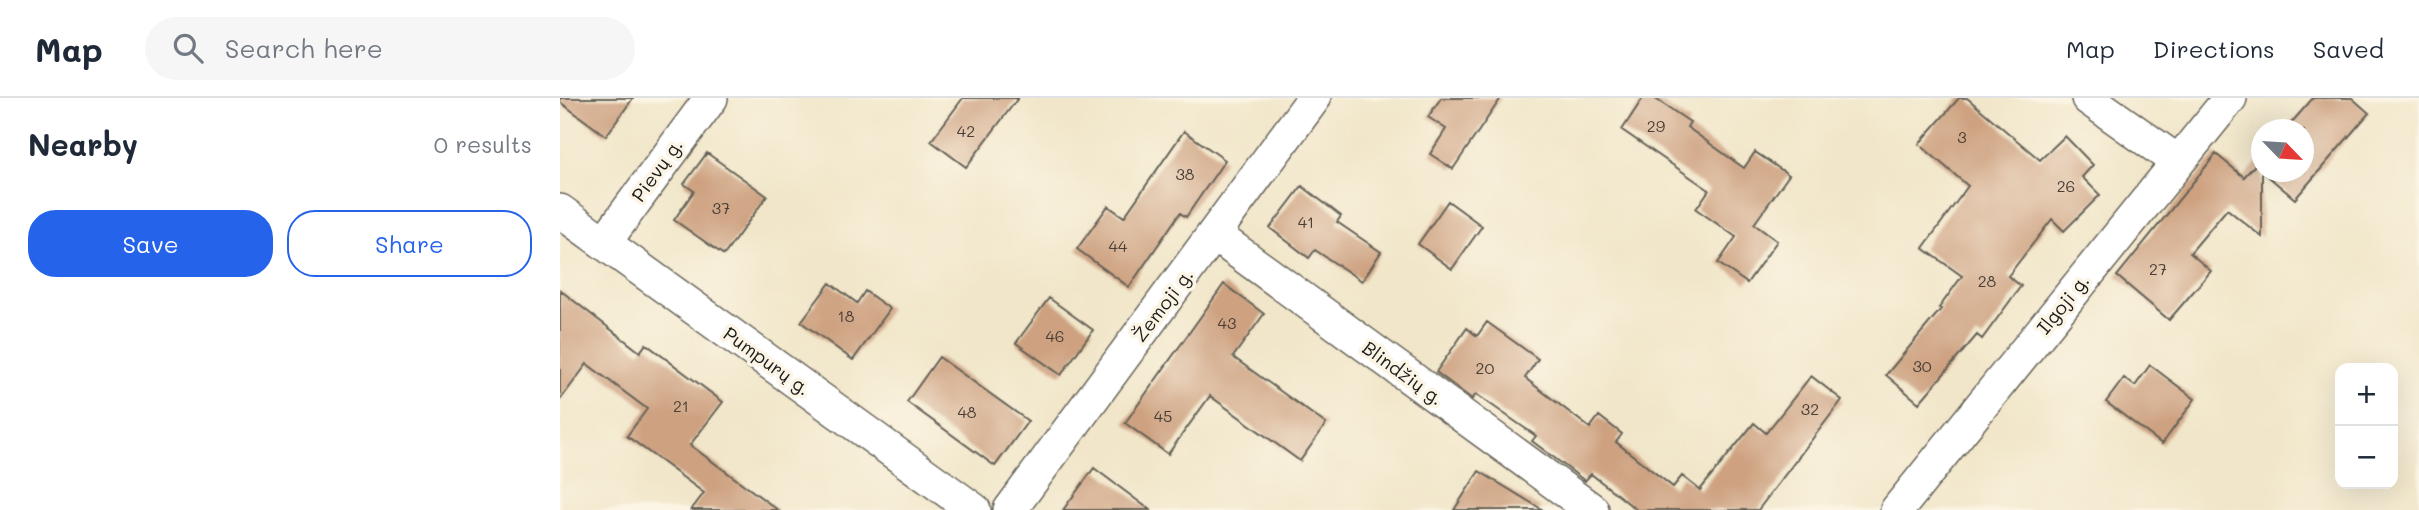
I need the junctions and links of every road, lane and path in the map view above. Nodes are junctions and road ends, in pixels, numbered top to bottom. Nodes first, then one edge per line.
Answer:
1 (711, 98) edge
2 (1314, 98) edge
3 (2088, 98) edge
4 (2230, 98) edge
5 (2178, 162) junction
6 (560, 211) edge
7 (1215, 235) junction
8 (604, 243) junction
9 (974, 510) edge
10 (1010, 510) edge
11 (1592, 510) edge
12 (1897, 510) edge

1 - 8 street, Pievų g.
2 - 7 street, Žemoji g.
3 - 5 street
4 - 5 street, Ilgoji g.
5 - 12 street, Ilgoji g.
6 - 8 street, Pumpurų g.
7 - 10 street, Žemoji g.
7 - 11 street, Blindžių g.
8 - 9 street, Pumpurų g.

